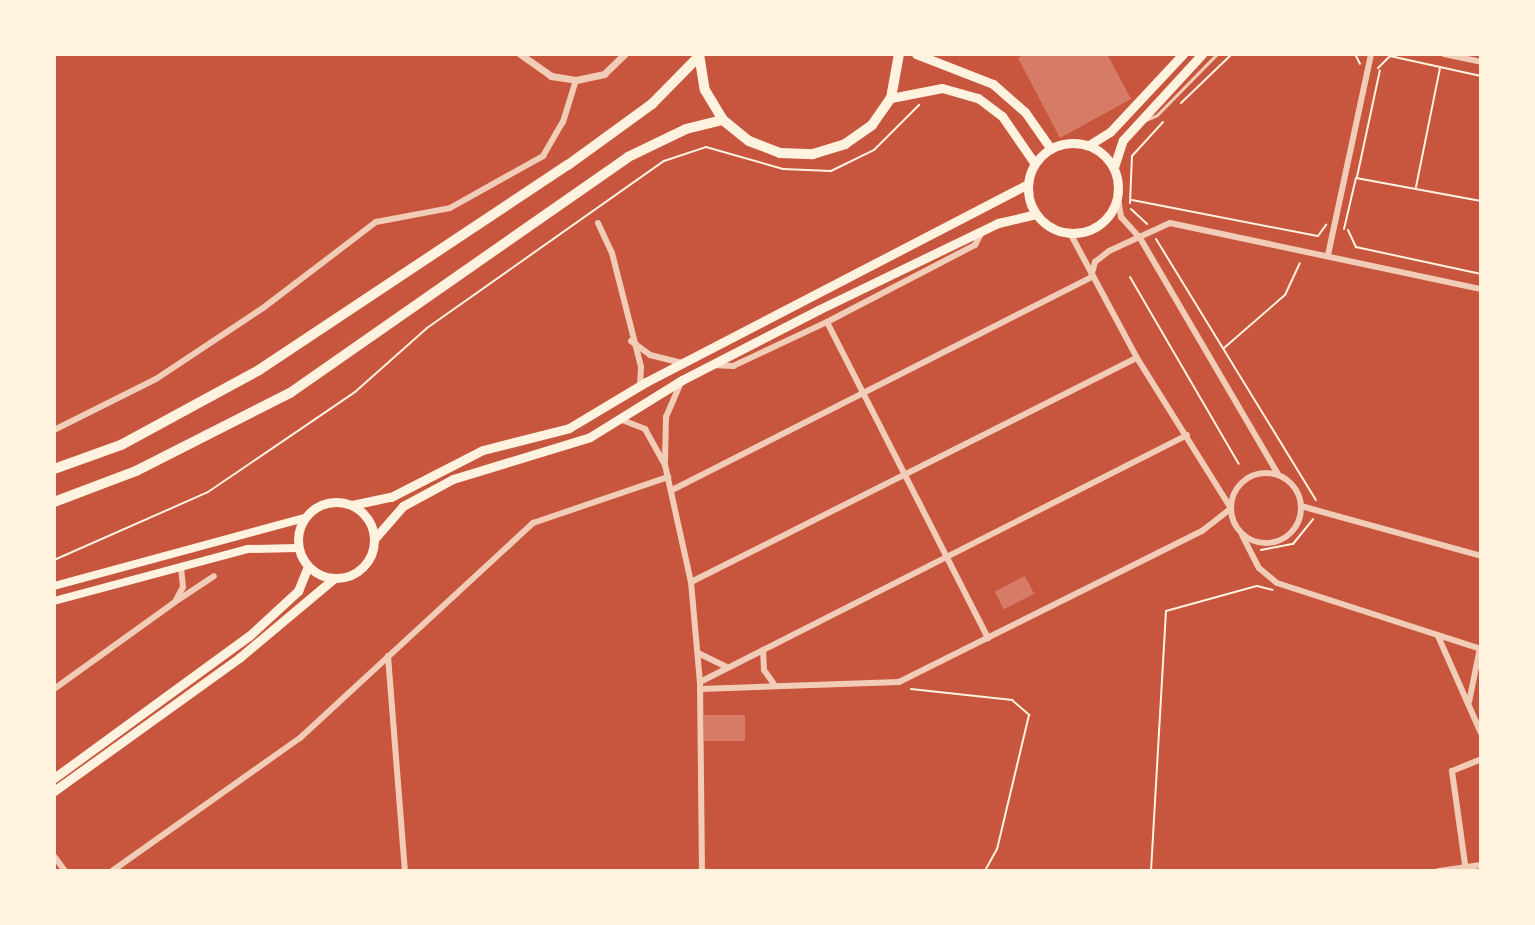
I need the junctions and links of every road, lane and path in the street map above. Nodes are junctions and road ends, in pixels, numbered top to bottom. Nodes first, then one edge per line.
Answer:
1 (520, 54) edge
2 (625, 54) edge
3 (899, 54) edge
4 (916, 54) edge
5 (1183, 54) edge
6 (1202, 54) edge
7 (1217, 54) edge
8 (1232, 54) edge
9 (1355, 54) edge
10 (1371, 54) edge
11 (1444, 54) edge
12 (699, 55) edge
13 (1481, 62) edge
14 (1368, 66) junction
15 (1440, 67) junction
16 (1380, 68) junction
17 (1481, 76) edge
18 (576, 80) junction
19 (927, 89) junction
20 (891, 98) junction
21 (1175, 110) dead end
22 (723, 120) junction
23 (1163, 121) dead end
24 (1139, 123) junction
25 (1089, 145) junction
26 (1051, 149) junction
27 (1035, 164) junction
28 (1114, 167) junction
29 (1356, 178) junction
30 (1028, 184) junction
31 (1416, 188) junction
32 (1118, 198) junction
33 (1130, 199) junction
34 (1481, 201) edge
35 (1036, 214) junction
36 (598, 223) dead end
37 (1334, 226) junction
38 (1151, 230) junction
39 (1348, 230) junction
40 (983, 231) junction
41 (1070, 233) junction
42 (1140, 238) junction
43 (1302, 249) junction
44 (1328, 255) junction
45 (1481, 274) edge
46 (1091, 277) junction
47 (1130, 277) dead end
48 (1481, 289) edge
49 (827, 322) junction
50 (631, 341) junction
51 (1223, 349) junction
52 (1137, 358) junction
53 (682, 363) junction
54 (713, 365) junction
55 (682, 380) junction
56 (643, 384) junction
57 (863, 392) junction
58 (622, 420) junction
59 (54, 430) edge
60 (1187, 435) junction
61 (1239, 464) dead end
62 (665, 465) junction
63 (54, 469) edge
64 (1278, 474) junction
65 (905, 475) junction
66 (668, 477) junction
67 (672, 490) junction
68 (54, 502) edge
69 (352, 505) junction
70 (1301, 506) junction
71 (1230, 508) junction
72 (1318, 513) junction
73 (305, 518) junction
74 (1242, 535) junction
75 (375, 538) junction
76 (298, 548) junction
77 (1481, 556) edge
78 (947, 558) junction
79 (1264, 558) dead end
80 (54, 560) edge
81 (308, 566) junction
82 (181, 568) junction
83 (214, 576) dead end
84 (333, 579) junction
85 (691, 582) junction
86 (1277, 583) junction
87 (54, 586) edge
88 (54, 601) edge
89 (175, 602) junction
90 (1438, 636) junction
91 (988, 638) junction
92 (1481, 647) edge
93 (763, 650) junction
94 (698, 653) junction
95 (388, 656) junction
96 (728, 667) junction
97 (899, 682) junction
98 (700, 686) junction
99 (775, 686) junction
100 (54, 687) edge
101 (1469, 702) junction
102 (1481, 733) edge
103 (1481, 759) edge
104 (55, 788) edge
105 (54, 856) edge
106 (1481, 865) edge
107 (1466, 869) edge
108 (65, 871) edge
109 (112, 871) edge
110 (405, 871) edge
111 (702, 871) edge
112 (985, 871) edge
113 (1151, 871) edge
114 (1439, 871) edge

1 - 18 street
2 - 18 street
3 - 20 highway
4 - 26 main road
5 - 25 main road
6 - 24 main road
7 - 24 lane
8 - 21 path
9 - 14 path
10 - 14 street
11 - 13 street
12 - 22 highway
12 - 63 highway
14 - 16 path
14 - 37 street
15 - 16 path
15 - 17 path
15 - 31 path
16 - 29 path
18 - 59 street
19 - 20 main road
19 - 27 main road
19 - 80 path
20 - 22 highway
22 - 68 highway
23 - 33 path
24 - 28 main road
25 - 26 main road
25 - 28 main road
26 - 27 main road
27 - 30 main road
28 - 32 main road
29 - 31 path
29 - 39 path
30 - 35 main road
30 - 53 main road
31 - 34 path
32 - 41 main road
32 - 42 street
33 - 37 path
33 - 38 path
35 - 40 main road
35 - 41 main road
36 - 50 street
37 - 39 path
37 - 44 street
38 - 42 street
38 - 43 street
38 - 51 path
39 - 45 path
40 - 49 street
40 - 54 main road
41 - 46 street
42 - 46 street
42 - 64 street
43 - 44 street
43 - 51 path
44 - 48 street
46 - 52 street
46 - 57 street
47 - 61 path
49 - 54 street
49 - 57 street
50 - 53 street
50 - 56 street
51 - 72 path
52 - 60 street
52 - 65 street
53 - 56 main road
54 - 55 main road
55 - 58 main road
55 - 62 street
56 - 69 main road
57 - 65 street
57 - 67 street
58 - 62 street
58 - 75 main road
60 - 71 street
60 - 78 street
62 - 66 street
64 - 70 street
64 - 71 street
65 - 78 street
65 - 85 street
66 - 67 street
66 - 95 street
67 - 85 street
69 - 73 main road
69 - 75 main road
70 - 72 street
70 - 74 street
71 - 74 street
71 - 91 street
72 - 77 street
72 - 79 path
73 - 76 main road
73 - 87 main road
74 - 86 street
75 - 84 main road
76 - 81 main road
76 - 82 main road
78 - 91 street
78 - 93 street
81 - 84 main road
81 - 104 main road
82 - 88 main road
82 - 89 street
83 - 89 street
84 - 104 main road
85 - 94 street
86 - 90 street
86 - 113 path
89 - 100 street
90 - 92 street
90 - 101 street
91 - 97 street
92 - 101 street
93 - 96 street
93 - 99 street
94 - 96 street
94 - 98 street
95 - 109 street
95 - 110 street
96 - 98 street
97 - 99 street
97 - 112 path
98 - 99 street
98 - 111 street
101 - 102 street
103 - 107 street
105 - 108 street
106 - 107 street
107 - 114 street

